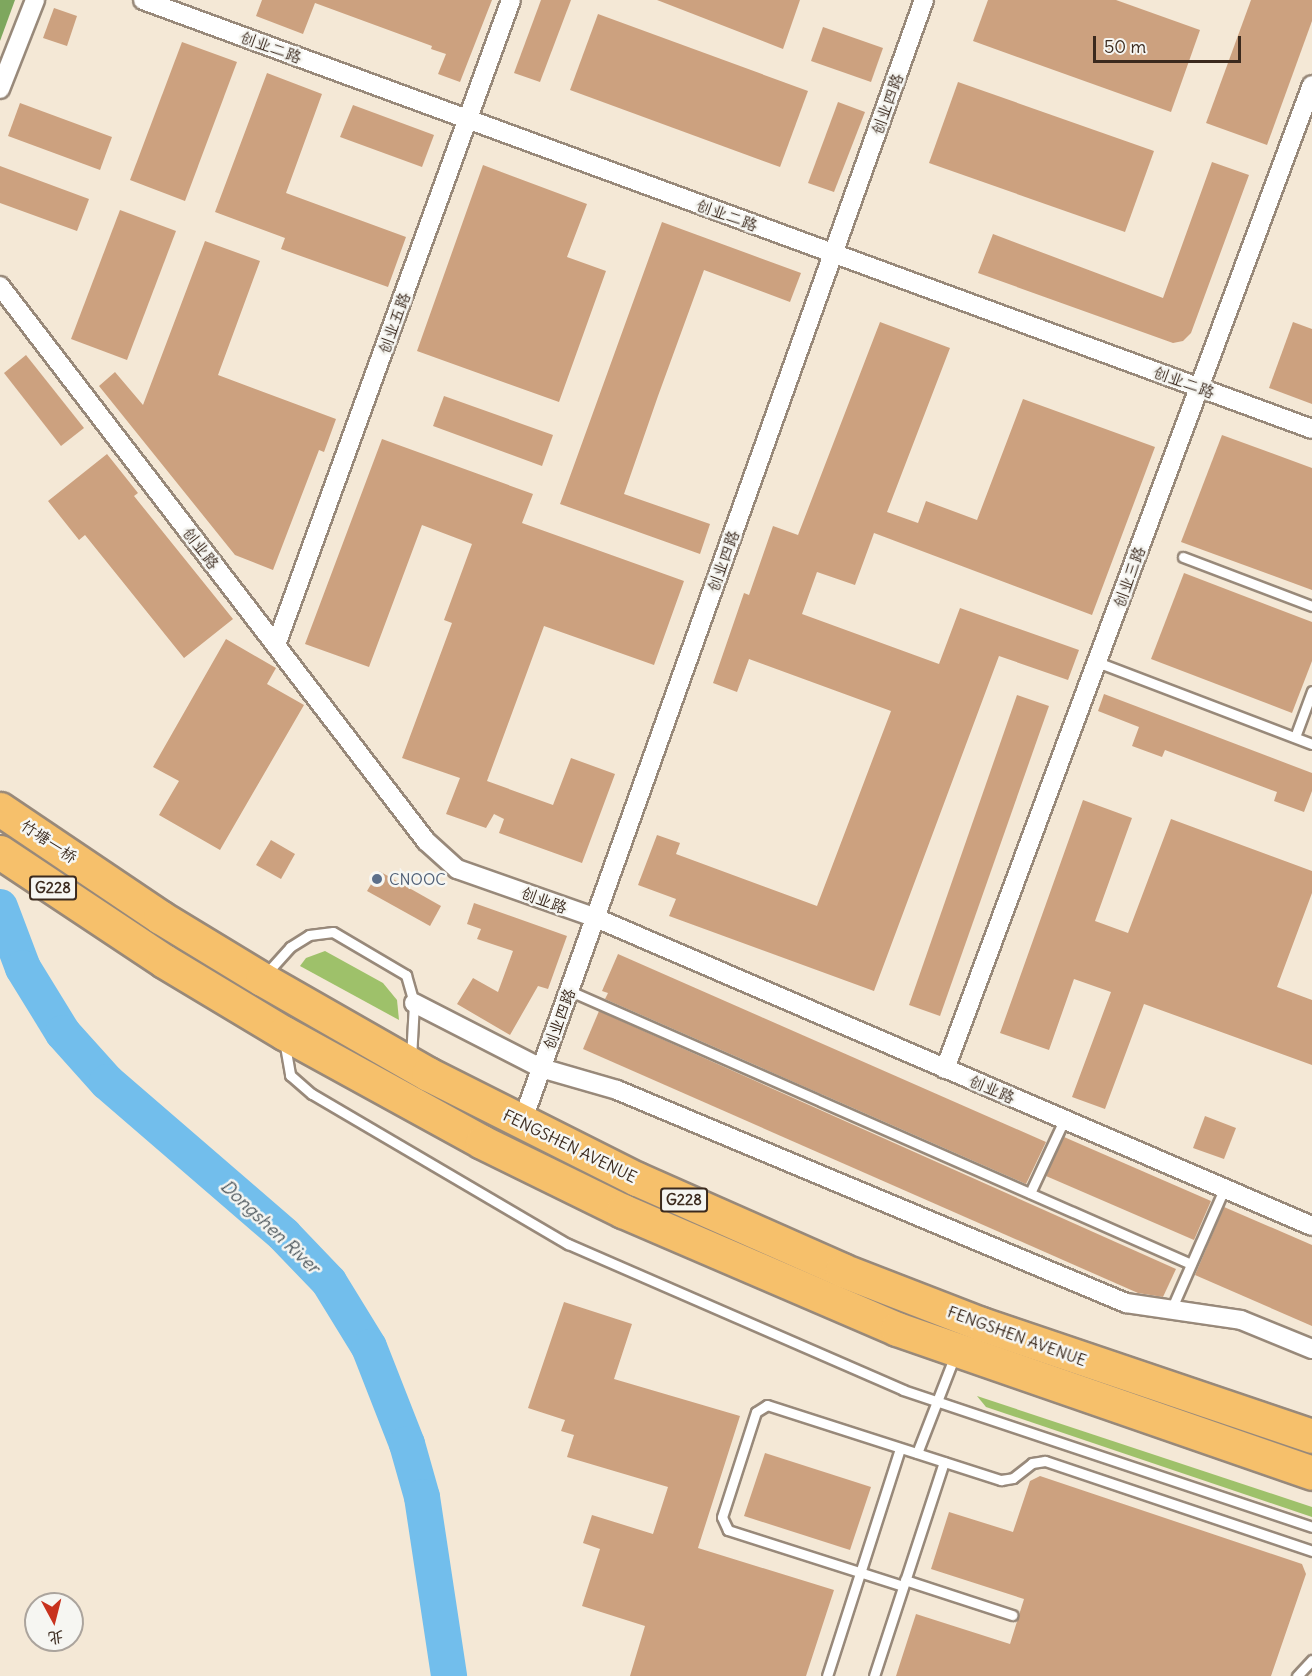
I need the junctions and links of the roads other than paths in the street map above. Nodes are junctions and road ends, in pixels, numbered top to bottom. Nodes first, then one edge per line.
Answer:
1 (35, 0) edge
2 (143, 0) edge
3 (511, 0) edge
4 (924, 0) edge
5 (1312, 85) edge
6 (0, 89) edge
7 (468, 119) junction
8 (834, 254) junction
9 (0, 286) edge
10 (1199, 388) junction
11 (1312, 429) edge
12 (1183, 557) dead end
13 (1312, 606) edge
14 (276, 645) junction
15 (1097, 662) junction
16 (1312, 692) edge
17 (1295, 737) junction
18 (1312, 744) edge
19 (0, 809) edge
20 (0, 852) edge
21 (98, 874) joint
22 (596, 918) junction
23 (262, 979) junction
24 (570, 991) junction
25 (414, 1003) junction
26 (284, 1033) junction
27 (410, 1064) junction
28 (542, 1068) junction
29 (945, 1069) junction
30 (1064, 1120) junction
31 (522, 1122) junction
32 (1224, 1189) junction
33 (1030, 1193) junction
34 (1312, 1226) edge
35 (1191, 1264) junction
36 (1171, 1310) junction
37 (1312, 1349) edge
38 (956, 1352) junction
39 (937, 1401) junction
40 (1312, 1436) edge
41 (900, 1448) junction
42 (917, 1453) junction
43 (944, 1462) junction
44 (1312, 1473) edge
45 (1312, 1527) edge
46 (1312, 1551) edge
47 (860, 1572) junction
48 (904, 1583) junction
49 (1012, 1615) dead end
50 (1312, 1660) edge
51 (827, 1676) edge
52 (874, 1676) edge
53 (1297, 1676) edge

1 - 6 street
2 - 7 street, 创业二路
3 - 7 street, 创业五路
4 - 8 street, 创业四路
5 - 10 street, 创业三路
7 - 8 street, 创业二路
7 - 14 street, 创业五路
8 - 10 street, 创业二路
8 - 22 street, 创业四路
9 - 14 street, 创业路
10 - 11 street, 创业二路
10 - 15 street, 创业三路
12 - 13 lane
14 - 22 street, 创业路
15 - 17 lane
15 - 29 street, 创业三路
16 - 17 lane
17 - 18 lane
19 - 21 highway, 竹塘一桥 / G228
20 - 26 highway, G228
21 - 23 highway, FENGSHEN AVENUE / G228
22 - 24 street, 创业四路
22 - 29 street, 创业路
23 - 25 lane
23 - 27 highway, FENGSHEN AVENUE / G228
24 - 28 street, 创业四路
24 - 33 lane
25 - 27 lane
25 - 28 street
26 - 38 highway, G228
26 - 39 lane
27 - 31 highway, FENGSHEN AVENUE / G228
28 - 31 street, 创业四路
28 - 36 street
29 - 30 street, 创业路
30 - 32 street, 创业路
30 - 33 lane
31 - 40 highway, FENGSHEN AVENUE / G228
32 - 34 street, 创业路
32 - 35 lane
33 - 35 lane
35 - 36 lane
36 - 37 street
38 - 39 lane
38 - 44 highway, G228
39 - 42 lane
39 - 45 lane
41 - 42 lane
41 - 47 lane
41 - 47 lane
42 - 43 lane
43 - 46 lane
43 - 48 lane
47 - 48 lane
47 - 51 lane
48 - 49 lane
48 - 52 lane
50 - 53 lane

